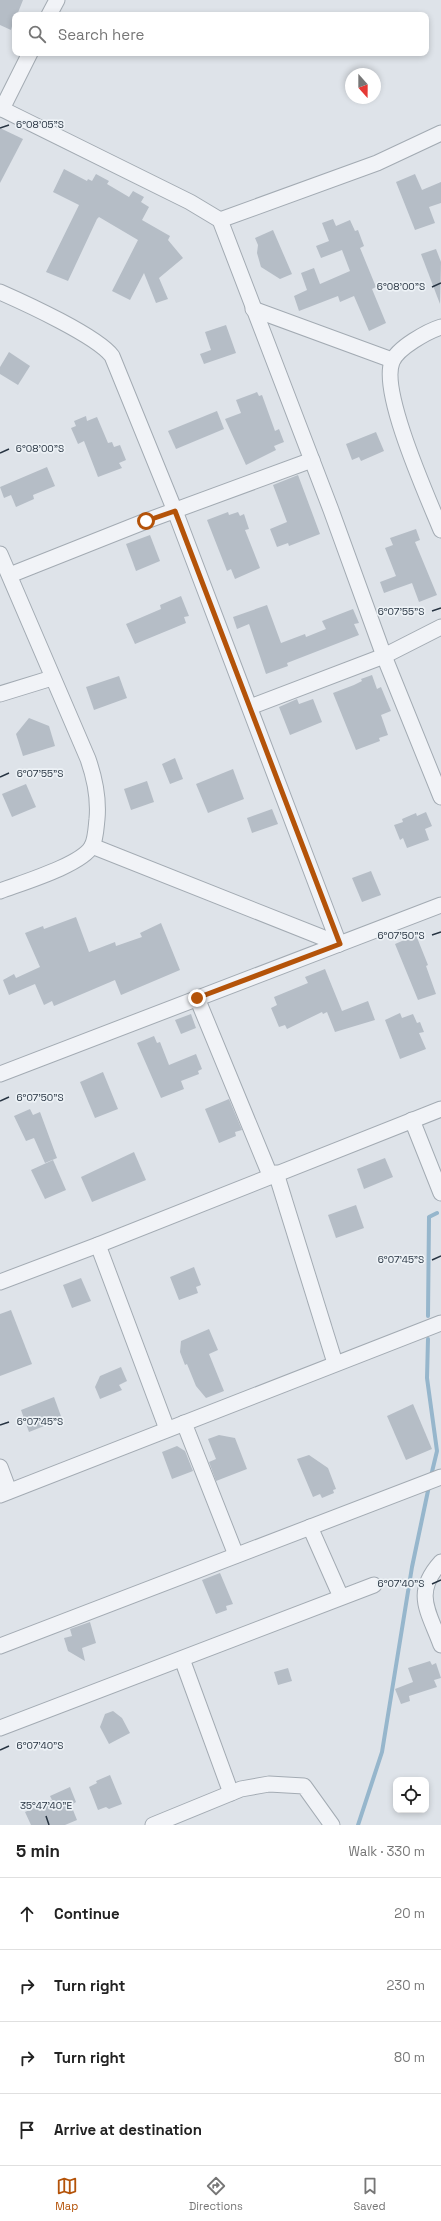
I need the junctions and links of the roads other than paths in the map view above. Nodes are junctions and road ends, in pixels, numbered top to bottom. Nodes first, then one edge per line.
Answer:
1 (57, 0) edge
2 (51, 12) edge
3 (28, 56) edge
4 (1, 108) edge
5 (441, 133) edge
6 (220, 220) junction
7 (0, 292) edge
8 (253, 309) junction
9 (441, 327) edge
10 (392, 360) junction
11 (312, 460) junction
12 (175, 511) junction
13 (441, 530) edge
14 (0, 554) edge
15 (10, 574) junction
16 (441, 627) edge
17 (384, 656) junction
18 (52, 678) junction
19 (0, 694) edge
20 (250, 707) junction
21 (441, 797) edge
22 (92, 846) junction
23 (0, 891) edge
24 (441, 905) edge
25 (340, 944) junction
26 (197, 998) junction
27 (0, 1074) edge
28 (441, 1109) edge
29 (412, 1120) junction
30 (273, 1174) junction
31 (441, 1193) edge
32 (98, 1245) junction
33 (0, 1282) edge
34 (441, 1323) edge
35 (335, 1364) junction
36 (184, 1423) junction
37 (167, 1429) junction
38 (0, 1467) edge
39 (441, 1477) edge
40 (4, 1493) edge
41 (310, 1527) junction
42 (236, 1555) junction
43 (441, 1562) edge
44 (374, 1585) dead end
45 (341, 1597) junction
46 (441, 1644) edge
47 (0, 1646) edge
48 (182, 1659) junction
49 (0, 1728) edge
50 (231, 1793) junction
51 (184, 1819) edge
52 (153, 1825) edge
53 (332, 1825) edge

1 - 2 street
3 - 4 street
4 - 6 street
5 - 6 street
6 - 8 street
7 - 12 street
8 - 10 street
8 - 11 street
9 - 10 street
10 - 13 street
11 - 12 street
11 - 17 street
12 - 15 street
12 - 20 street
14 - 15 street
15 - 18 street
16 - 17 street
17 - 20 street
17 - 21 street
18 - 19 street
18 - 22 street
20 - 25 street
22 - 23 street
22 - 25 street
24 - 25 street
25 - 26 street
26 - 27 street
26 - 30 street
28 - 29 street
29 - 30 street
29 - 31 street
30 - 32 street
30 - 35 street
32 - 33 street
32 - 37 street
34 - 35 street
35 - 36 street
36 - 37 street
36 - 42 street
37 - 40 street
38 - 40 street
39 - 41 street
41 - 42 street
41 - 45 street
42 - 47 street
43 - 46 street
44 - 45 street
45 - 48 street
48 - 49 street
48 - 50 street
50 - 51 street
50 - 53 street
51 - 52 street

